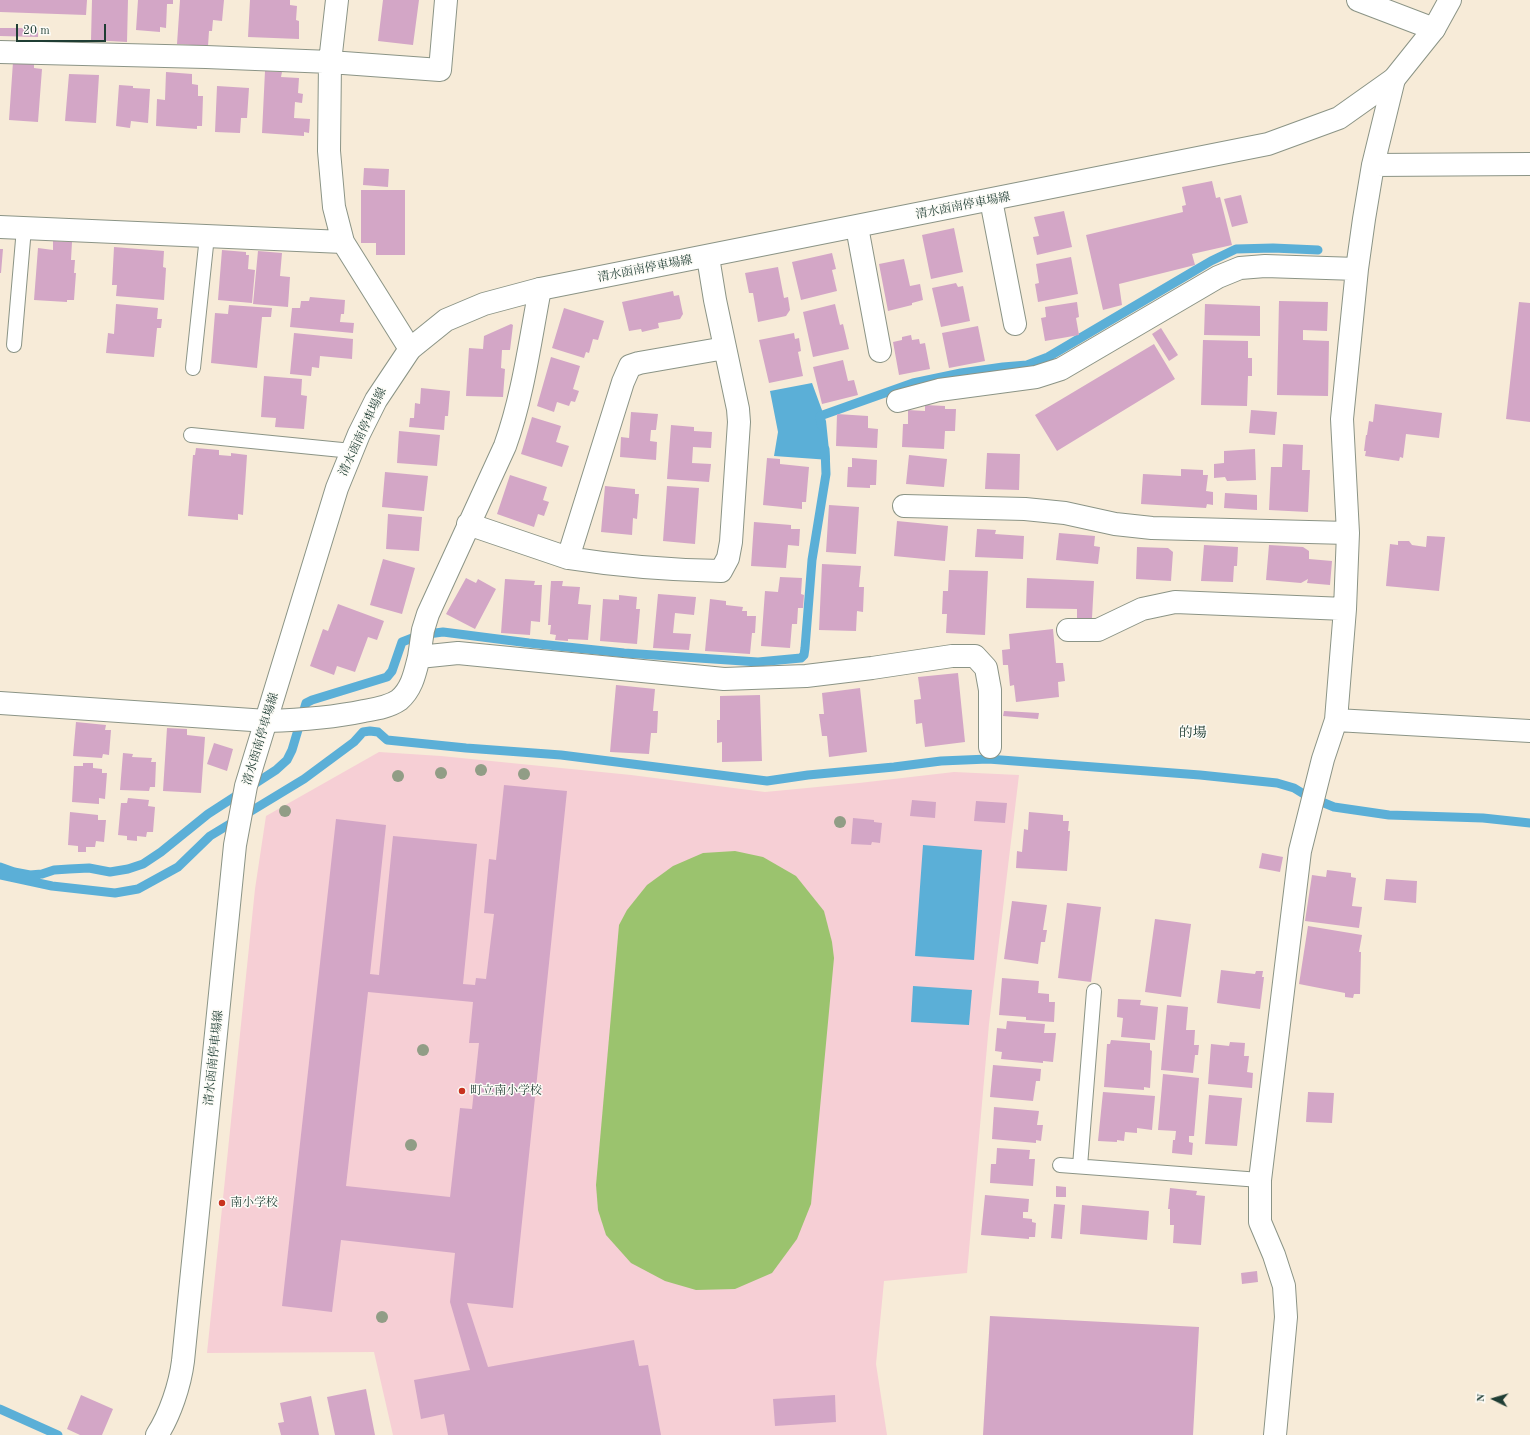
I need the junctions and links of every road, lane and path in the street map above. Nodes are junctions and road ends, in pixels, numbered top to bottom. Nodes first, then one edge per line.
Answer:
1 (337, 0) edge
2 (446, 0) edge
3 (1358, 0) edge
4 (1450, 0) edge
5 (1434, 29) junction
6 (0, 52) edge
7 (330, 62) junction
8 (1394, 79) junction
9 (1530, 164) edge
10 (1373, 165) junction
11 (991, 200) junction
12 (0, 227) edge
13 (857, 227) junction
14 (24, 228) junction
15 (207, 236) junction
16 (343, 242) junction
17 (708, 257) junction
18 (1357, 269) junction
19 (540, 289) junction
20 (1015, 324) dead end
21 (14, 345) dead end
22 (725, 348) junction
23 (410, 349) junction
24 (880, 350) dead end
25 (193, 368) dead end
26 (898, 401) dead end
27 (192, 435) dead end
28 (352, 452) junction
29 (904, 506) dead end
30 (468, 524) junction
31 (1348, 533) junction
32 (568, 558) junction
33 (1345, 609) junction
34 (1068, 630) dead end
35 (419, 657) junction
36 (0, 703) edge
37 (1336, 720) junction
38 (266, 721) junction
39 (1530, 731) edge
40 (990, 747) dead end
41 (1094, 991) dead end
42 (1060, 1164) dead end
43 (1080, 1166) junction
44 (1260, 1180) junction
45 (157, 1435) edge
46 (1275, 1435) edge

1 - 7 street
2 - 7 street
3 - 5 street
4 - 5 street, 清水函南停車場線
5 - 8 street, 清水函南停車場線
6 - 7 street
7 - 16 street
8 - 10 street
8 - 11 street, 清水函南停車場線
9 - 10 street
10 - 18 street
11 - 13 street, 清水函南停車場線
11 - 20 street
12 - 14 street
13 - 17 street, 清水函南停車場線
13 - 24 street
14 - 15 street
14 - 21 lane
15 - 16 street
15 - 25 lane
16 - 23 street
17 - 19 street, 清水函南停車場線
17 - 22 street
18 - 26 street
18 - 31 street
19 - 23 street, 清水函南停車場線
19 - 30 street
22 - 32 street
22 - 32 street
23 - 28 street, 清水函南停車場線
27 - 28 lane
28 - 38 street, 清水函南停車場線
29 - 31 street
30 - 32 street
30 - 35 street
31 - 33 street
33 - 34 street
33 - 37 street
35 - 38 street
35 - 40 street
36 - 38 street
37 - 39 street
37 - 44 street
38 - 45 street, 清水函南停車場線
41 - 43 lane
42 - 43 lane
43 - 44 lane
44 - 46 street

